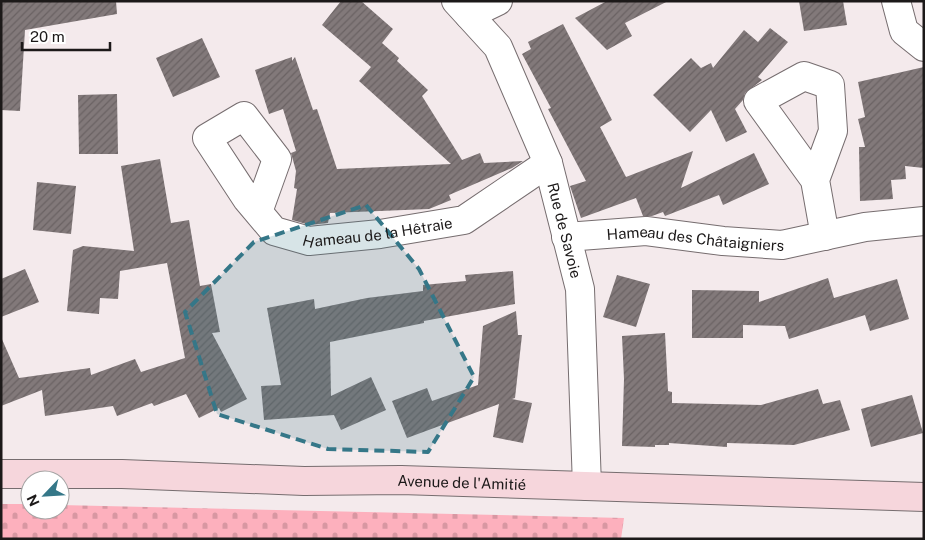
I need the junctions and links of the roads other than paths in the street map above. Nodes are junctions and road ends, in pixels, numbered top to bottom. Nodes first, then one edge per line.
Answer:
1 (498, 1) edge
2 (896, 1) edge
3 (463, 8) edge
4 (924, 47) edge
5 (548, 163) junction
6 (814, 180) dead end
7 (258, 212) dead end
8 (923, 223) edge
9 (825, 236) junction
10 (566, 237) junction
11 (1, 474) edge
12 (587, 486) junction
13 (924, 497) edge

1 - 3 street
2 - 4 street
3 - 5 street, Rue de Savoie
5 - 7 street, Hameau de la Hêtraie
5 - 10 street, Rue de Savoie
6 - 9 street
8 - 9 street, Hameau des Châtaigniers
9 - 10 street, Hameau des Châtaigniers
10 - 12 street, Rue de Savoie
11 - 12 street, Avenue de l'Amitié
12 - 13 street, Avenue de l'Amitié

